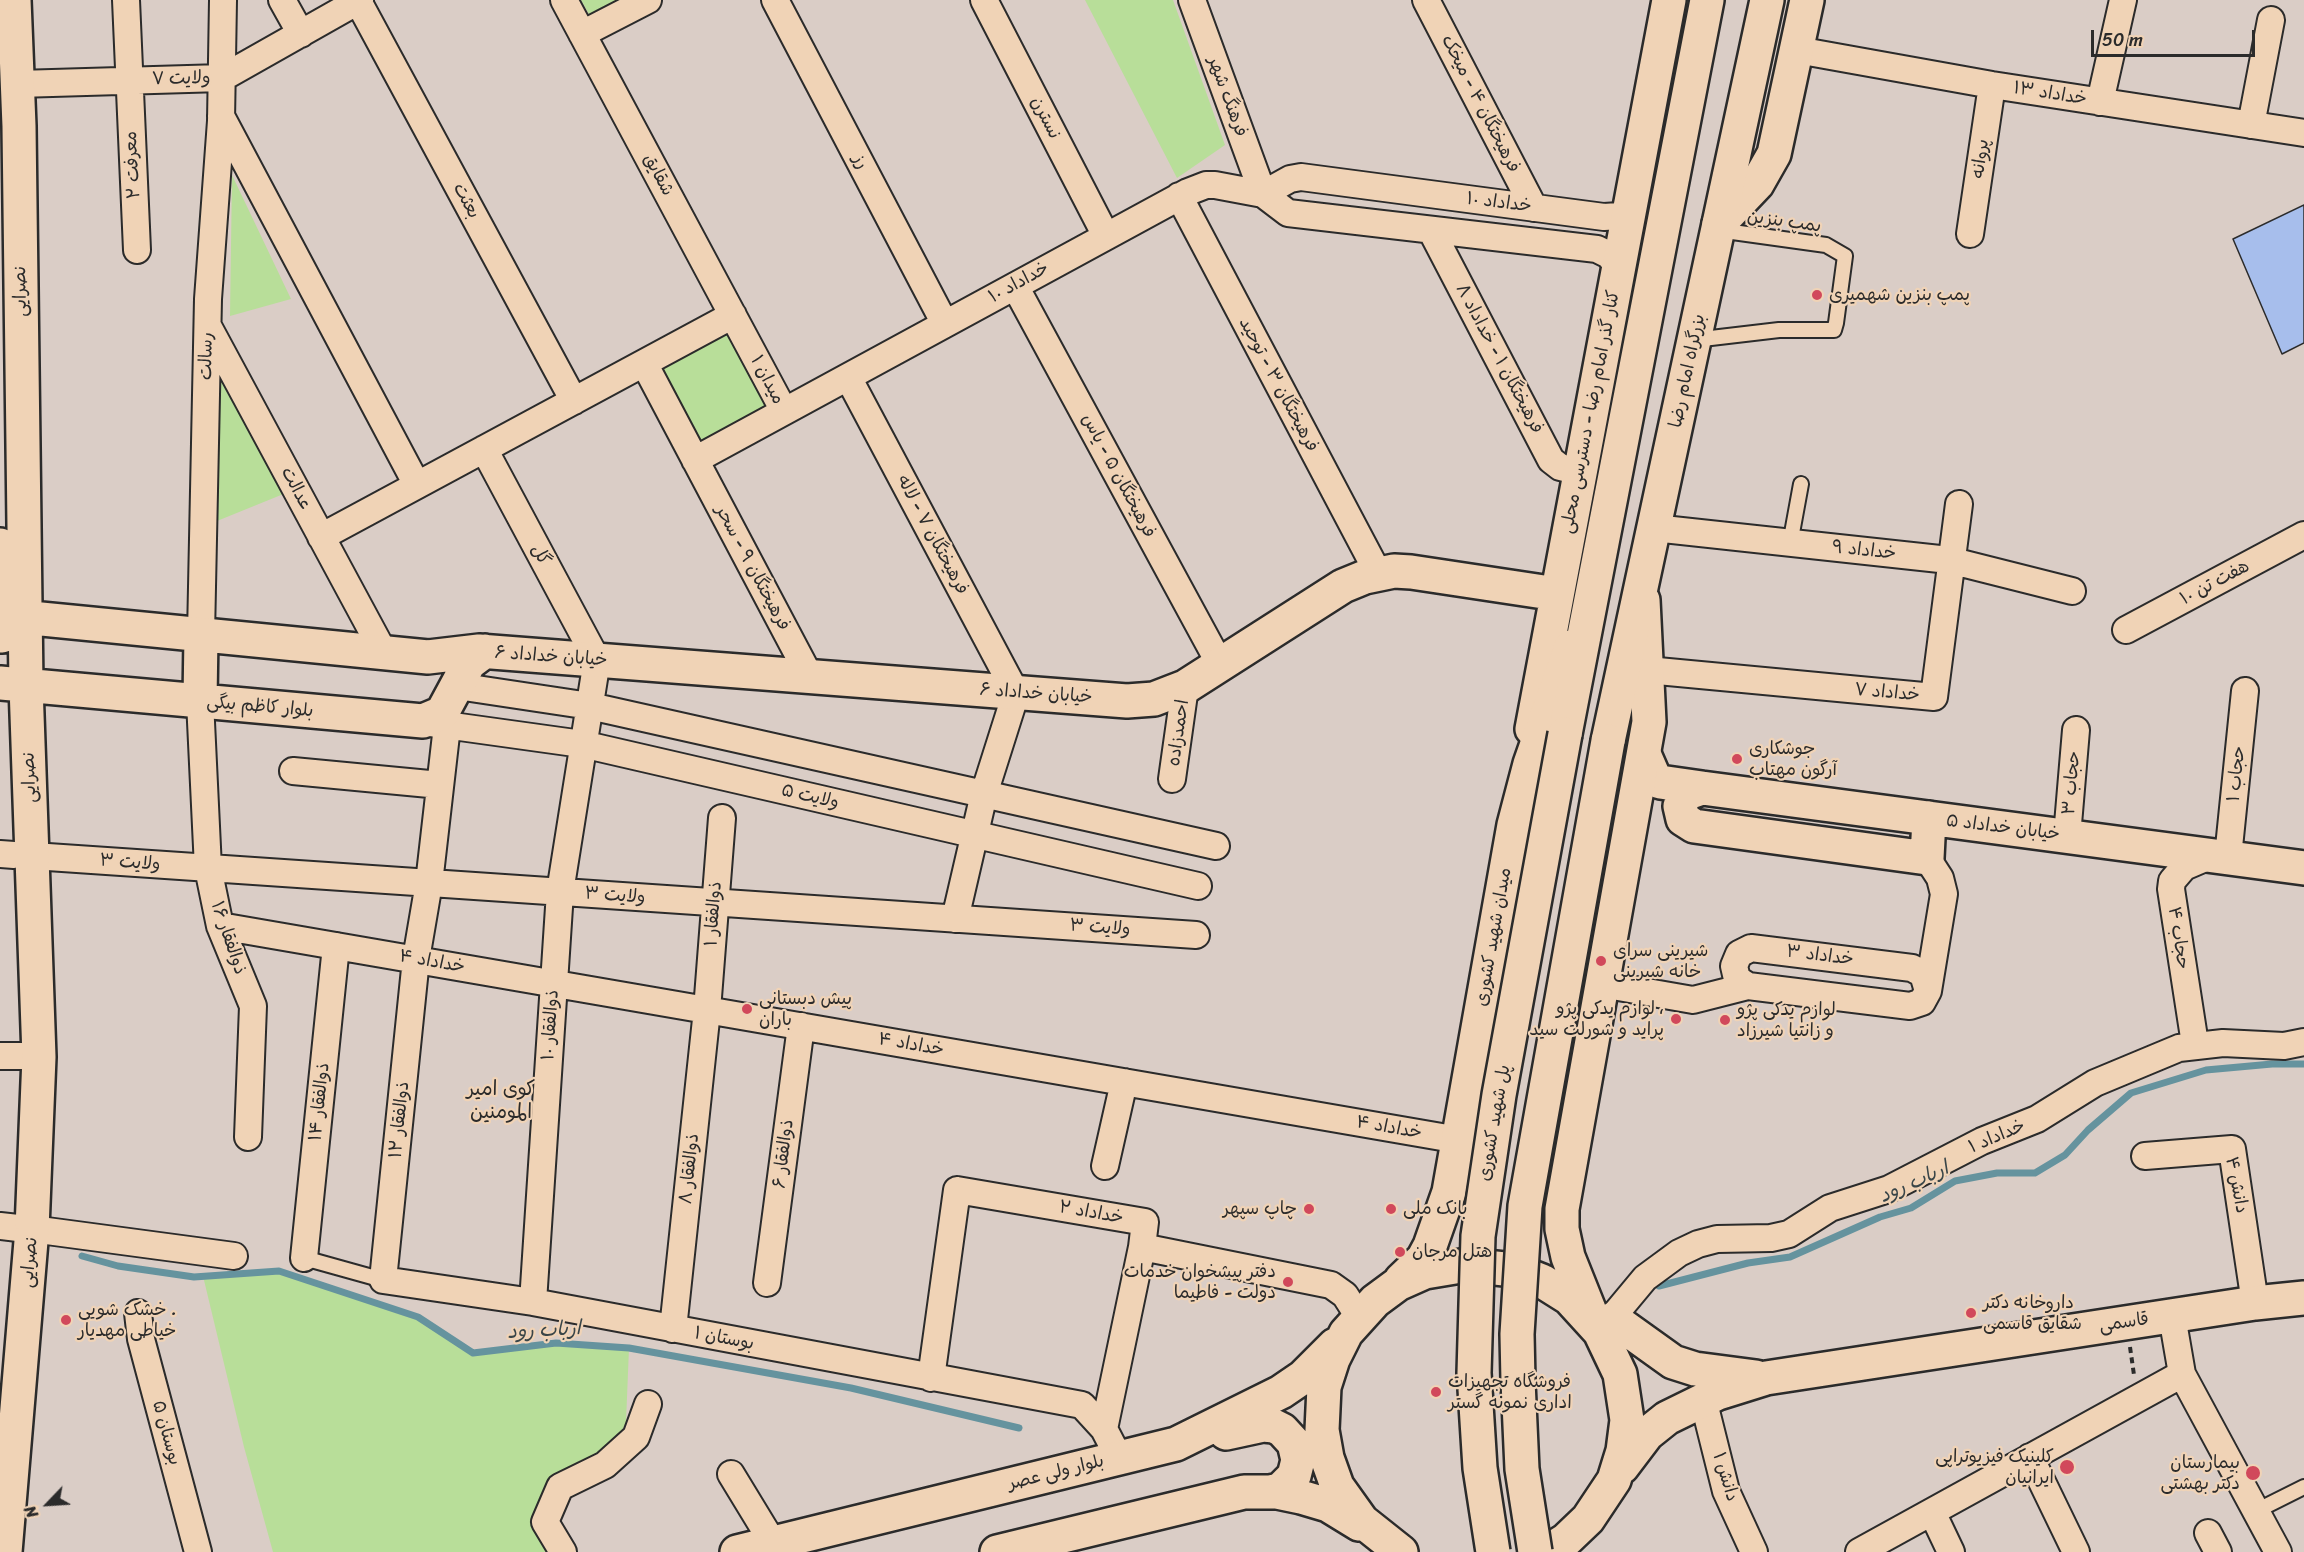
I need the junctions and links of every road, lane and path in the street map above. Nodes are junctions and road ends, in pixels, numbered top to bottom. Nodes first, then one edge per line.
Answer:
1 (14, 0) edge
2 (126, 0) edge
3 (223, 0) edge
4 (282, 0) edge
5 (564, 0) edge
6 (648, 0) edge
7 (775, 0) edge
8 (984, 0) edge
9 (1192, 0) edge
10 (1426, 0) edge
11 (1669, 0) edge
12 (1707, 0) edge
13 (1767, 0) edge
14 (1807, 0) edge
15 (2123, 0) edge
16 (359, 1) edge
17 (2271, 20) dead end
18 (301, 34) junction
19 (582, 34) junction
20 (1661, 38) junction
21 (1797, 50) junction
22 (222, 78) junction
23 (128, 80) junction
24 (18, 84) junction
25 (1992, 85) junction
26 (2100, 102) junction
27 (221, 116) junction
28 (2251, 125) junction
29 (2304, 133) edge
30 (1263, 194) junction
31 (1179, 196) junction
32 (1534, 208) junction
33 (1629, 208) junction
34 (1719, 227) junction
35 (1431, 230) junction
36 (1970, 234) dead end
37 (1106, 236) junction
38 (137, 250) dead end
39 (1618, 267) junction
40 (1015, 286) junction
41 (733, 315) junction
42 (945, 324) junction
43 (208, 326) junction
44 (1695, 340) junction
45 (644, 363) junction
46 (848, 376) junction
47 (573, 401) junction
48 (1629, 403) junction
49 (784, 411) junction
50 (484, 449) junction
51 (695, 460) junction
52 (1580, 472) junction
53 (1801, 484) dead end
54 (417, 485) junction
55 (1959, 504) dead end
56 (1654, 528) junction
57 (2304, 535) edge
58 (321, 537) junction
59 (1790, 544) junction
60 (0, 545) edge
61 (1949, 560) junction
62 (1597, 571) junction
63 (1377, 573) junction
64 (1642, 583) junction
65 (2072, 591) dead end
66 (1557, 594) junction
67 (9, 616) edge
68 (2126, 630) dead end
69 (201, 634) junction
70 (482, 651) junction
71 (384, 653) junction
72 (422, 656) junction
73 (597, 660) junction
74 (1221, 666) junction
75 (1647, 670) junction
76 (810, 677) junction
77 (10, 684) edge
78 (457, 686) junction
79 (1185, 687) junction
80 (2246, 690) dead end
81 (1016, 693) junction
82 (200, 702) junction
83 (590, 706) junction
84 (433, 724) junction
85 (2076, 730) dead end
86 (582, 744) junction
87 (1644, 754) junction
88 (293, 771) dead end
89 (1172, 779) dead end
90 (440, 785) junction
91 (1702, 788) junction
92 (984, 794) junction
93 (1929, 818) junction
94 (722, 819) dead end
95 (1514, 825) junction
96 (973, 834) junction
97 (2067, 836) junction
98 (1216, 846) dead end
99 (16, 855) edge
100 (2220, 856) junction
101 (1927, 858) junction
102 (208, 868) junction
103 (2304, 868) edge
104 (429, 883) junction
105 (1198, 886) dead end
106 (560, 892) junction
107 (714, 902) junction
108 (955, 919) junction
109 (220, 926) junction
110 (1196, 935) dead end
111 (336, 946) junction
112 (416, 959) junction
113 (554, 983) junction
114 (1601, 984) junction
115 (1749, 986) junction
116 (1928, 991) junction
117 (707, 1010) junction
118 (801, 1026) junction
119 (2304, 1042) edge
120 (2195, 1044) junction
121 (11, 1056) edge
122 (1124, 1082) junction
123 (248, 1137) dead end
124 (1459, 1140) junction
125 (2145, 1156) dead end
126 (1105, 1166) dead end
127 (1449, 1192) junction
128 (1565, 1193) junction
129 (17, 1228) edge
130 (1142, 1247) junction
131 (234, 1256) dead end
132 (303, 1258) joint
133 (383, 1280) junction
134 (767, 1283) dead end
135 (1386, 1292) junction
136 (2304, 1298) edge
137 (533, 1302) junction
138 (2255, 1303) junction
139 (138, 1313) dead end
140 (2172, 1316) junction
141 (2125, 1323) junction
142 (1353, 1325) junction
143 (1602, 1325) junction
144 (673, 1329) junction
145 (2182, 1374) junction
146 (931, 1378) junction
147 (1766, 1378) junction
148 (2138, 1398) junction
149 (1703, 1399) junction
150 (648, 1404) dead end
151 (1104, 1429) junction
152 (1176, 1444) junction
153 (1119, 1458) junction
154 (2030, 1458) junction
155 (0, 1466) edge
156 (731, 1474) dead end
157 (1610, 1487) junction
158 (2304, 1487) edge
159 (1270, 1492) junction
160 (2256, 1511) junction
161 (1932, 1512) junction
162 (773, 1543) junction
163 (1395, 1548) edge
164 (5, 1552) edge
165 (198, 1552) edge
166 (563, 1552) edge
167 (737, 1552) edge
168 (997, 1552) edge
169 (1493, 1552) edge
170 (1535, 1552) edge
171 (1547, 1552) edge
172 (1586, 1552) edge
173 (1754, 1552) edge
174 (1859, 1552) edge
175 (1951, 1552) edge
176 (2076, 1552) edge
177 (2278, 1552) edge

1 - 24 main road, نصرایی
2 - 23 street, معرفت ۲
3 - 22 street, رسالت
4 - 18 street
5 - 19 street, شقایق
6 - 19 street
7 - 42 street, رز
8 - 37 street, نسترن
9 - 30 street, فرهنگ شهر
10 - 32 street, فرهیختگان ۴ - میخک
11 - 20 main road, کنار گذر امام رضا - دسترسی محلی
12 - 48 main road
13 - 34 main road, بزرگراه امام رضا
14 - 21 main road
15 - 26 street
16 - 18 street, ولایت ۷
16 - 47 street, بعثت
17 - 28 street
18 - 22 street, ولایت ۷
19 - 41 street, شقایق
20 - 33 main road, کنار گذر امام رضا - دسترسی محلی
20 - 48 main road
21 - 25 street, خداداد ۱۳
21 - 34 main road
22 - 23 street, ولایت ۷
22 - 27 street, رسالت
23 - 24 street, ولایت ۷
23 - 38 street, معرفت ۲
24 - 67 main road, نصرایی
25 - 26 street, خداداد ۱۳
25 - 36 street, پروانه
26 - 28 street, خداداد ۱۳
27 - 43 street, رسالت
27 - 54 street
28 - 29 street, خداداد ۱۳
30 - 31 street, خداداد ۱۰
30 - 32 street, خداداد ۱۰
30 - 35 street, خداداد ۱۰
31 - 37 street, خداداد ۱۰
31 - 63 street, فرهیختگان ۳ - توحید
32 - 33 street, خداداد ۱۰
33 - 39 main road, کنار گذر امام رضا - دسترسی محلی
34 - 44 main road, بزرگراه امام رضا
34 - 44 lane, پمپ بنزین
35 - 39 street, خداداد ۱۰
35 - 52 street, فرهیختگان ۱ - خداداد ۸
37 - 40 street, خداداد ۱۰
39 - 52 main road, کنار گذر امام رضا - دسترسی محلی
40 - 42 street, خداداد ۱۰
40 - 74 street, فرهیختگان ۵ - یاس
41 - 45 street
41 - 49 street, میدان ۱
42 - 46 street, خداداد ۱۰
43 - 58 street, عدالت
43 - 69 street, رسالت
44 - 56 main road, بزرگراه امام رضا
45 - 47 street
45 - 51 street
46 - 49 street, خداداد ۱۰
46 - 81 street, فرهیختگان ۷ - لاله
47 - 50 street
48 - 62 main road
49 - 51 street, میدان ۱
50 - 54 street
50 - 73 street, گل
51 - 76 street, فرهیختگان ۹ - سحر
52 - 66 main road, کنار گذر امام رضا - دسترسی محلی
53 - 59 lane
54 - 58 street
55 - 61 street, خداداد ۷
56 - 59 street, خداداد ۹
56 - 64 main road, بزرگراه امام رضا
57 - 68 street, هفت تن ۱۰
58 - 71 street, عدالت
59 - 61 street, خداداد ۹
60 - 67 main road
61 - 65 street, خداداد ۹
61 - 75 street, خداداد ۷
62 - 95 main road, میدان شهید کشوری
62 - 169 main road, پل شهید کشوری, bridge
63 - 66 main road, خیابان خداداد ۶
63 - 74 main road, خیابان خداداد ۶
64 - 75 main road, میدان شهید کشوری
64 - 170 main road, بزرگراه امام رضا, bridge
66 - 95 main road, کنار گذر امام رضا - دسترسی محلی
67 - 69 main road
67 - 77 main road, نصرایی
69 - 71 main road
69 - 82 main road
70 - 72 main road
70 - 73 main road, خیابان خداداد ۶
70 - 78 main road
71 - 72 main road
72 - 78 main road
73 - 76 main road, خیابان خداداد ۶
73 - 83 street, ذوالفقار ۱۰
74 - 79 main road, خیابان خداداد ۶
75 - 87 main road, میدان شهید کشوری
76 - 81 main road, خیابان خداداد ۶
77 - 82 main road, بلوار کاظم بیگی
77 - 99 main road, نصرایی
78 - 83 street
78 - 84 main road
79 - 81 main road, خیابان خداداد ۶
79 - 89 street, احمدزاده
80 - 100 street, حجاب ۱
81 - 92 street
82 - 84 main road, بلوار کاظم بیگی
82 - 102 street, ذوالفقار ۱۶
83 - 86 street, ذوالفقار ۱۰
83 - 92 street
84 - 86 street, ولایت ۵
84 - 90 street, ذوالفقار ۱۲
85 - 97 street, حجاب ۳
86 - 96 street, ولایت ۵
86 - 106 street, ذوالفقار ۱۰
87 - 91 main road, خیابان خداداد ۵
87 - 114 main road, میدان شهید کشوری
88 - 90 street
90 - 104 street, ذوالفقار ۱۲
91 - 93 main road, خیابان خداداد ۵
91 - 101 main road
92 - 96 street
92 - 98 street
93 - 97 main road, خیابان خداداد ۵
93 - 101 main road
94 - 107 street, ذوالفقار ۱
95 - 124 main road, میدان شهید کشوری
96 - 105 street, ولایت ۵
96 - 108 street
97 - 100 main road, خیابان خداداد ۵
99 - 102 street, ولایت ۳
99 - 121 main road
99 - 129 main road, نصرایی
100 - 103 main road, خیابان خداداد ۵
100 - 120 street, حجاب ۴
101 - 116 street
102 - 104 street, ولایت ۳
102 - 109 street, ذوالفقار ۱۶
104 - 106 street, ولایت ۳
104 - 112 street, ذوالفقار ۱۲
106 - 107 street, ولایت ۳
106 - 113 street, ذوالفقار ۱۰
107 - 108 street, ولایت ۳
107 - 117 street, ذوالفقار ۱
108 - 110 street, ولایت ۳
109 - 111 street, خداداد ۴
109 - 123 street, ذوالفقار ۱۶
111 - 112 street, خداداد ۴
111 - 132 street, ذوالفقار ۱۴
112 - 113 street, خداداد ۴
112 - 133 street, ذوالفقار ۱۲
113 - 117 street, خداداد ۴
113 - 137 street, ذوالفقار ۱۰
114 - 115 street
114 - 128 main road, میدان شهید کشوری
115 - 116 street
115 - 116 street, خداداد ۳
117 - 118 street, خداداد ۴
117 - 144 street, ذوالفقار ۸
118 - 122 street, خداداد ۴
118 - 134 street, ذوالفقار ۶
119 - 120 street, خداداد ۱
120 - 143 street, خداداد ۱
121 - 129 main road
122 - 124 street, خداداد ۴
122 - 126 street
124 - 127 main road, میدان شهید کشوری
125 - 138 street, دانش ۴
127 - 128 main road
127 - 135 main road, میدان شهید کشوری
128 - 143 main road, میدان شهید کشوری
129 - 131 street
129 - 155 main road
129 - 164 main road, نصرایی
130 - 142 street
130 - 146 street, خداداد ۲
130 - 151 street
132 - 133 lane, بوستان ۱
133 - 137 street, بوستان ۱
135 - 142 main road, میدان شهید کشوری
135 - 143 main road, میدان شهید کشوری
136 - 138 main road, قاسمی
137 - 144 street, بوستان ۱
138 - 140 main road, قاسمی
139 - 165 street, بوستان ۵
140 - 141 main road, قاسمی
140 - 145 street
141 - 147 main road, قاسمی
141 - 148 path
142 - 152 main road, بلوار ولی عصر
142 - 163 main road, میدان شهید کشوری
143 - 147 main road
143 - 157 main road, میدان شهید کشوری
144 - 146 street, بوستان ۱
145 - 148 street
145 - 160 street
146 - 151 street, بوستان ۱
147 - 149 main road
148 - 154 street
149 - 157 main road
149 - 173 street, دانش ۱
150 - 166 street
151 - 153 street, بوستان ۱
152 - 153 main road, بلوار ولی عصر
152 - 159 main road
153 - 162 main road, بلوار ولی عصر
154 - 161 street
154 - 176 street
156 - 162 street
157 - 171 main road, میدان شهید کشوری
157 - 172 main road, میدان شهید کشوری
158 - 160 lane
159 - 163 main road
159 - 168 main road
160 - 177 street
161 - 174 street
161 - 175 street
162 - 167 main road, بلوار ولی عصر

